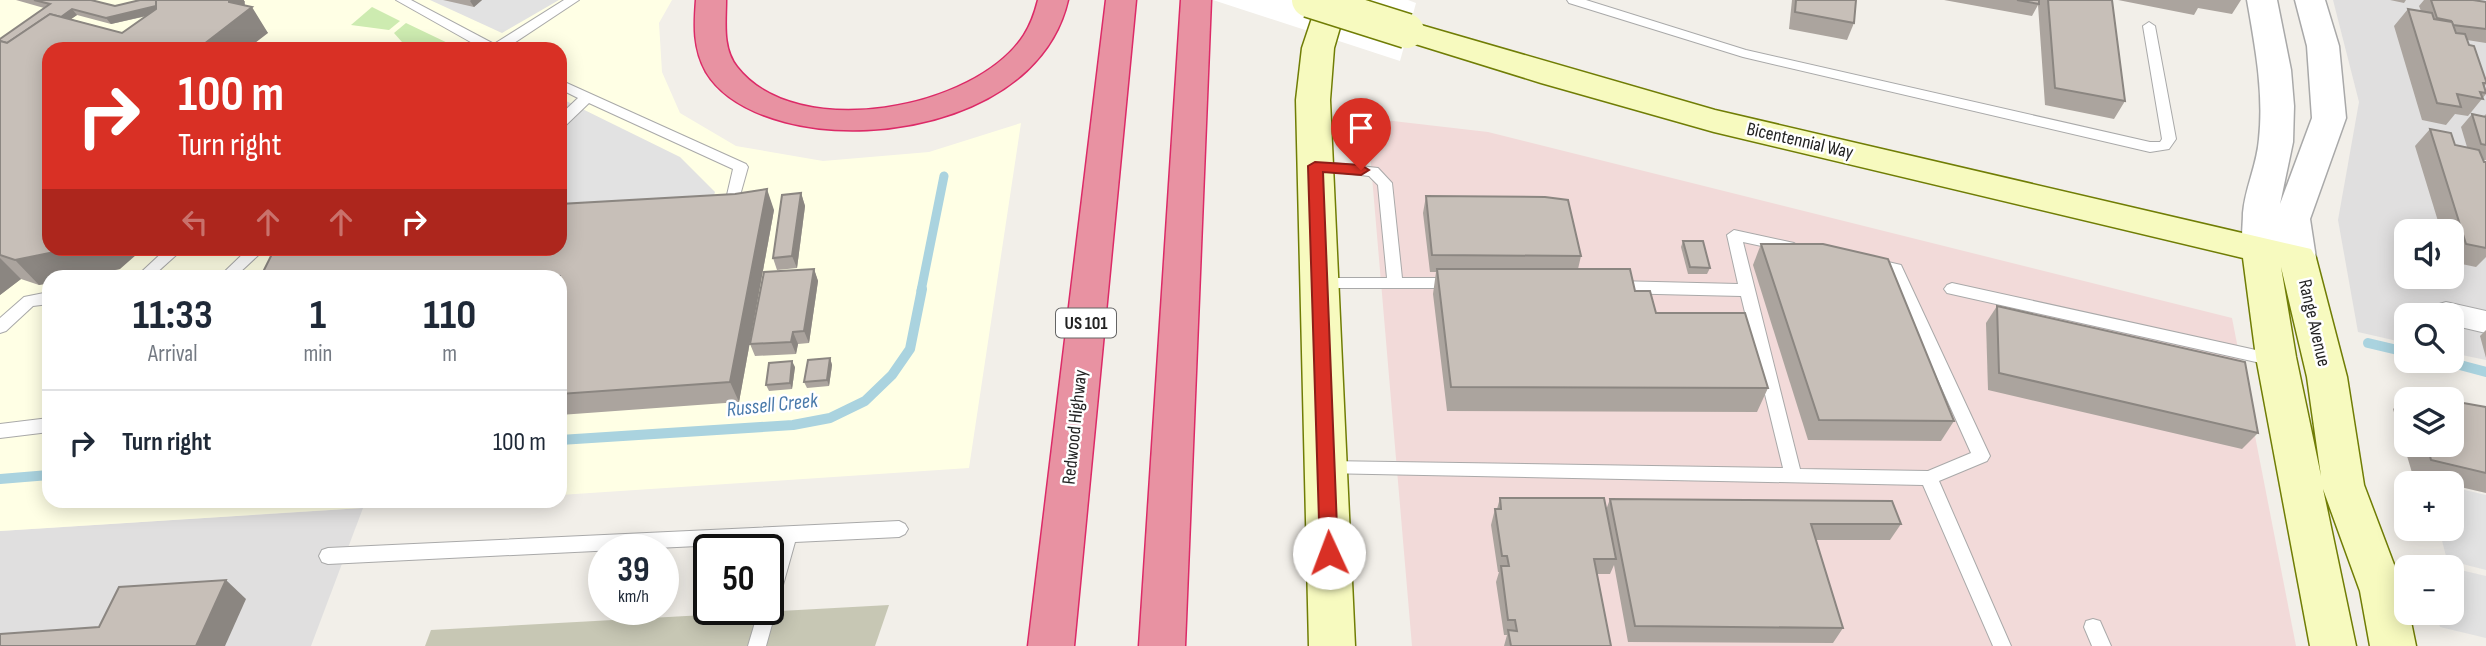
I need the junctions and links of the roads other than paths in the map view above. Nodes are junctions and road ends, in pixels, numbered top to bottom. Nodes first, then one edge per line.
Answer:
1 (402, 0) edge
2 (573, 0) edge
3 (711, 0) edge
4 (1053, 0) edge
5 (1121, 0) edge
6 (1196, 0) edge
7 (1309, 0) edge
8 (1333, 0) edge
9 (1573, 0) edge
10 (2262, 0) edge
11 (2310, 0) edge
12 (2149, 26) dead end
13 (482, 42) edge
14 (506, 42) edge
15 (567, 87) edge
16 (587, 97) junction
17 (567, 116) edge
18 (1315, 166) junction
19 (744, 208) edge
20 (1815, 252) edge
21 (2279, 255) junction
22 (168, 256) edge
23 (250, 256) edge
24 (1855, 261) edge
25 (151, 270) edge
26 (234, 270) edge
27 (1395, 283) junction
28 (1319, 284) junction
29 (1476, 285) edge
30 (1598, 287) edge
31 (1746, 289) junction
32 (1952, 289) dead end
33 (42, 299) edge
34 (2464, 318) edge
35 (2486, 323) edge
36 (0, 327) edge
37 (2276, 360) junction
38 (42, 426) edge
39 (0, 431) edge
40 (1326, 468) junction
41 (1793, 476) junction
42 (1929, 478) junction
43 (899, 529) dead end
44 (788, 534) junction
45 (784, 549) edge
46 (328, 556) dead end
47 (763, 625) edge
48 (2094, 627) dead end
49 (757, 646) edge
50 (1051, 646) edge
51 (1162, 646) edge
52 (1332, 646) edge
53 (2003, 646) edge
54 (2102, 646) edge
55 (2333, 646) edge
56 (2393, 646) edge

1 - 13 lane
2 - 14 lane
3 - 4 highway
5 - 50 highway, Redwood Highway / US 101
6 - 51 highway
7 - 21 main road, Bicentennial Way, bridge
8 - 18 main road
9 - 12 lane
10 - 21 street, Range Avenue
11 - 21 street, Range Avenue
15 - 16 lane
16 - 17 lane
16 - 19 lane
18 - 27 lane
18 - 28 main road
20 - 31 lane
21 - 37 main road, Range Avenue
21 - 56 main road, Range Avenue
22 - 25 lane
23 - 26 lane
24 - 42 lane
27 - 28 lane
27 - 29 lane
28 - 40 main road
30 - 31 lane
31 - 41 lane
32 - 37 lane
33 - 36 lane
34 - 35 street
37 - 55 main road, Range Avenue
38 - 39 lane
40 - 41 lane
40 - 52 main road
41 - 42 lane
42 - 53 lane
43 - 44 lane
44 - 45 lane
44 - 46 lane
47 - 49 lane
48 - 54 lane

